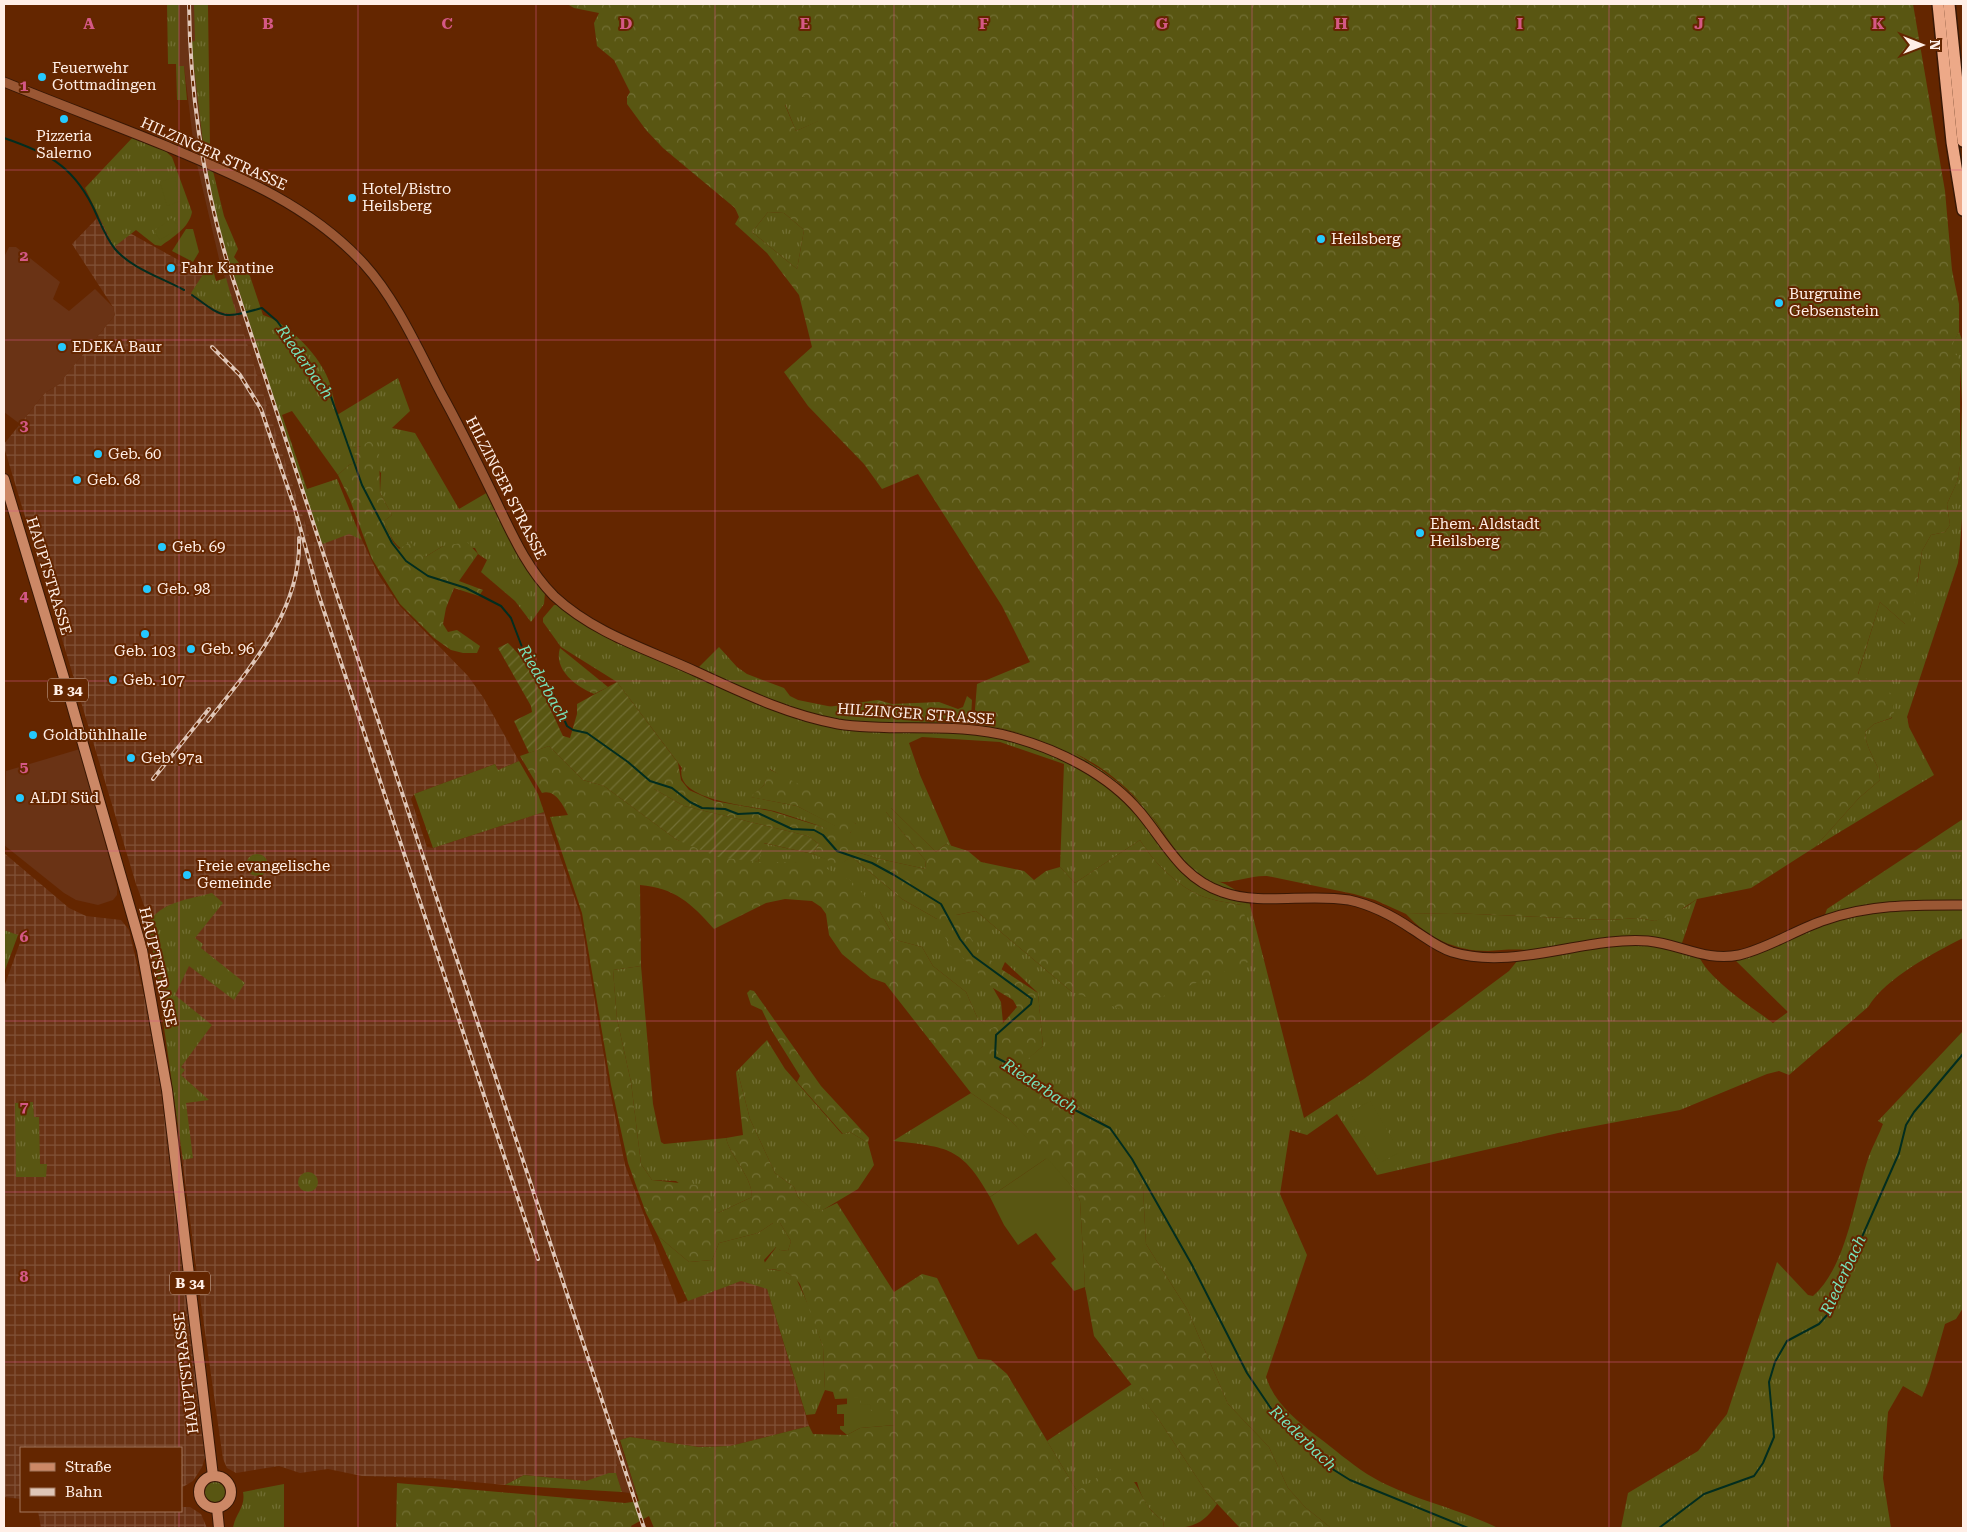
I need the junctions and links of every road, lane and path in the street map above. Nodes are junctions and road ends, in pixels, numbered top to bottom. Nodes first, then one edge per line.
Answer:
1 (1938, 4) edge
2 (1949, 4) edge
3 (4, 82) edge
4 (1963, 141) edge
5 (1963, 210) edge
6 (4, 479) edge
7 (1963, 904) edge
8 (213, 1476) junction
9 (217, 1508) junction
10 (219, 1528) edge

1 - 5 highway
2 - 4 highway
3 - 7 main road, HILZINGER STRASSE
6 - 8 main road, HAUPTSTRASSE / B 34
8 - 9 main road
8 - 9 main road
9 - 10 main road

